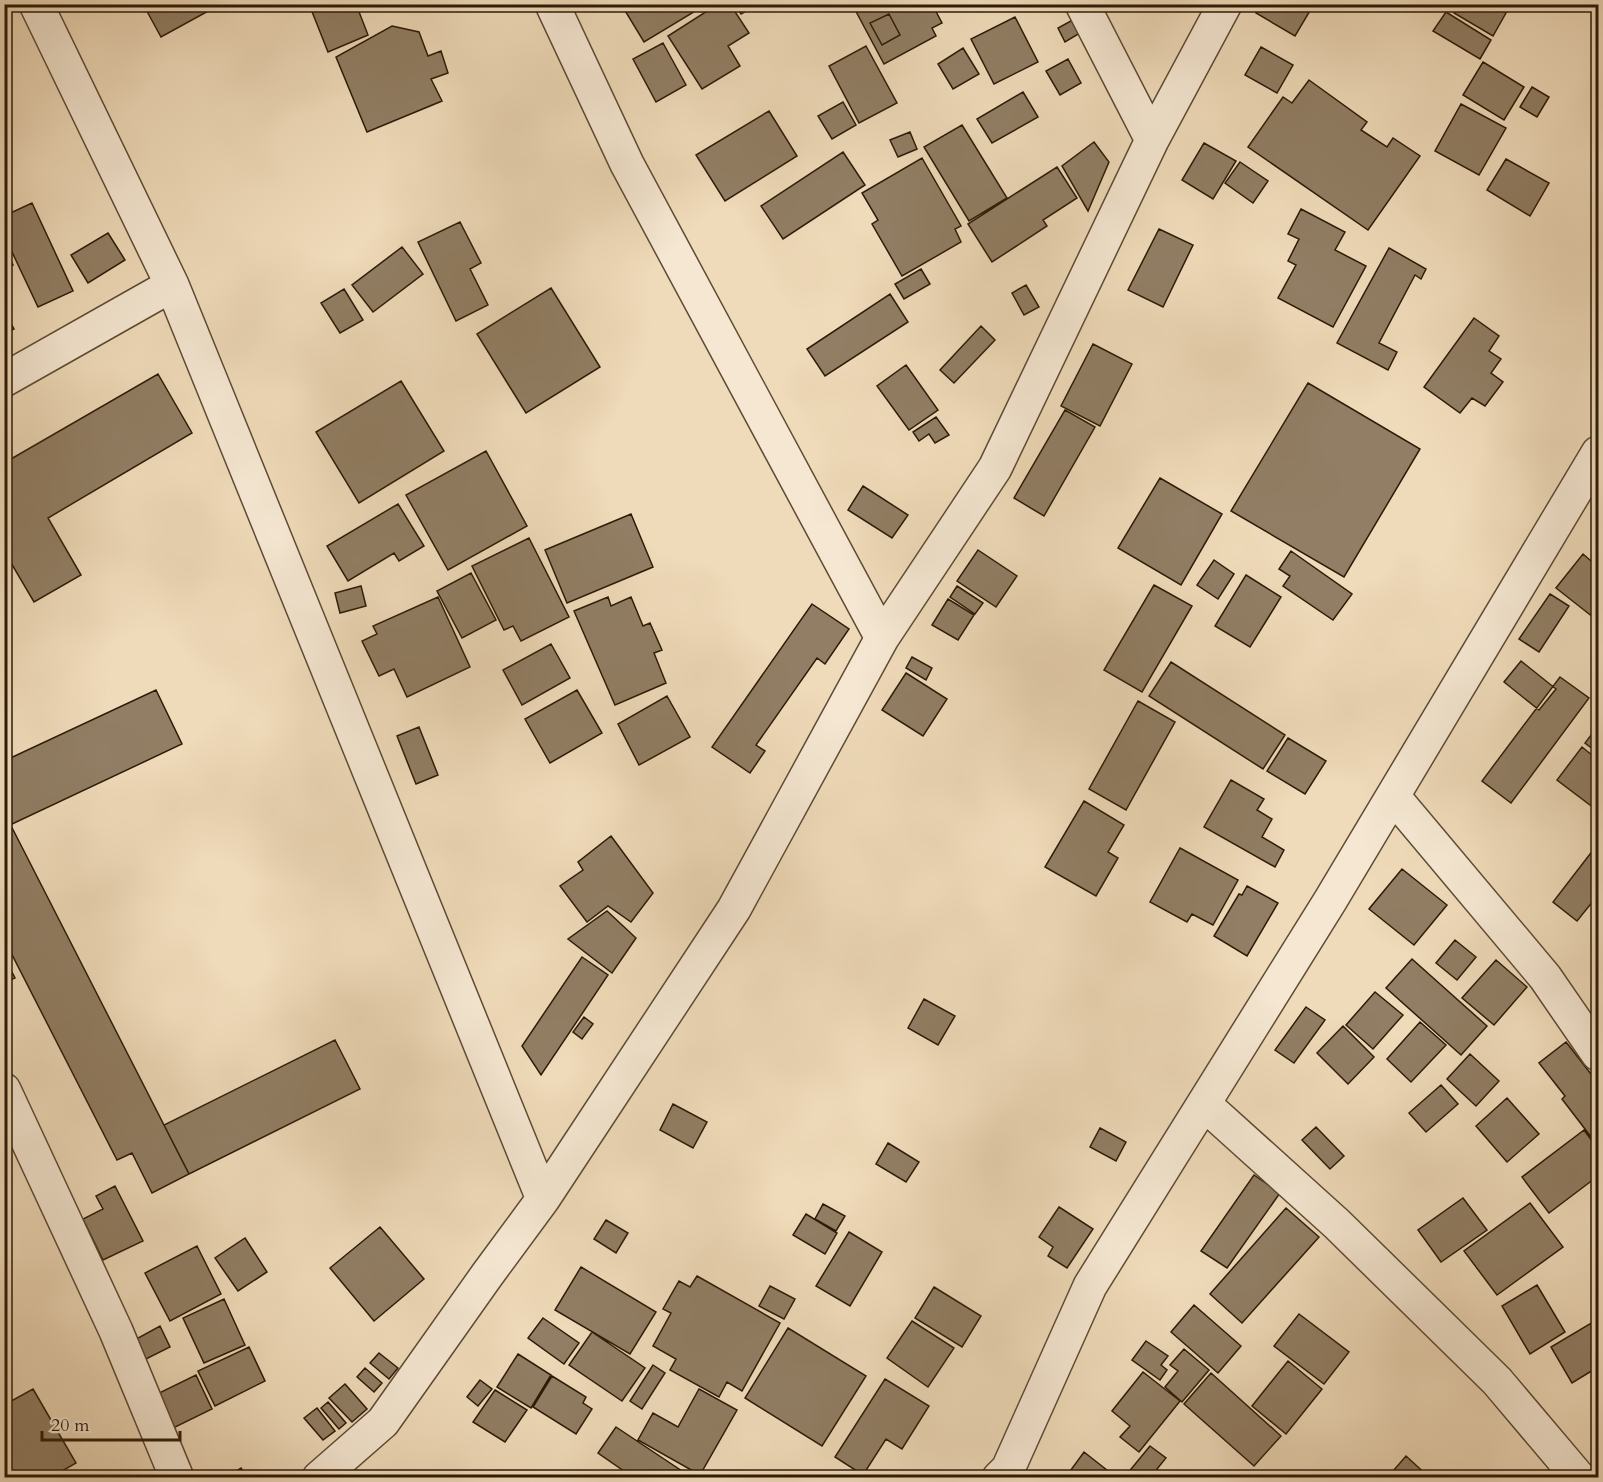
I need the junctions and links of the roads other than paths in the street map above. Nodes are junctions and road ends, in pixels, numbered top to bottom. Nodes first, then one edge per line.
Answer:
1 (36, 4) edge
2 (552, 4) edge
3 (1082, 4) edge
4 (1225, 4) edge
5 (1152, 140) junction
6 (172, 285) junction
7 (4, 380) edge
8 (1599, 453) edge
9 (882, 638) junction
10 (1393, 796) junction
11 (1599, 1054) edge
12 (4, 1090) edge
13 (1204, 1104) junction
14 (543, 1199) junction
15 (177, 1478) edge
16 (319, 1478) edge
17 (999, 1478) edge
18 (1579, 1478) edge

1 - 6 street
2 - 9 street
3 - 5 street
4 - 5 street
5 - 9 street
6 - 7 street
6 - 14 street
8 - 10 street
9 - 14 street
10 - 11 street
10 - 13 street
12 - 15 street
13 - 17 street
13 - 18 street
14 - 16 street

